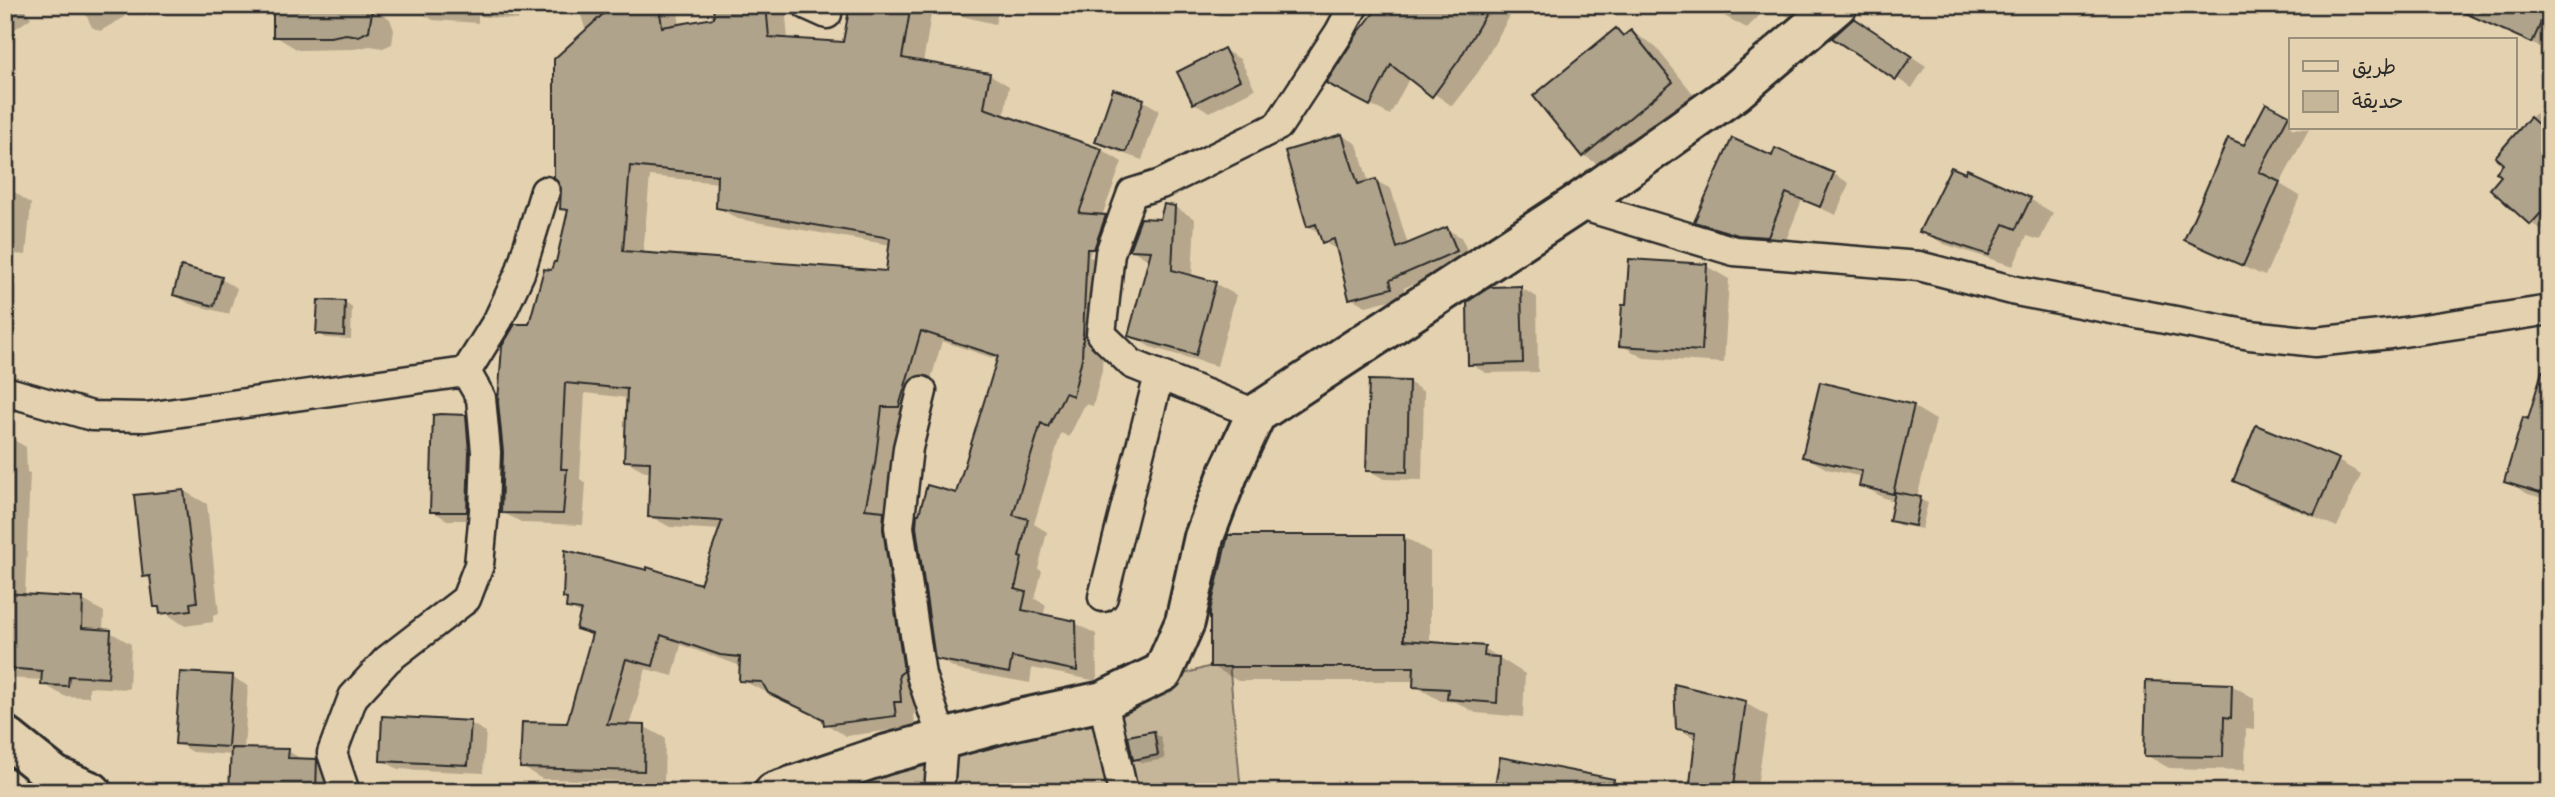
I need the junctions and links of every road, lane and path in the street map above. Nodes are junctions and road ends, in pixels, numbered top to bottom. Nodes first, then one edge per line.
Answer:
1 (1354, 5) edge
2 (1837, 5) edge
3 (545, 191) dead end
4 (1577, 204) junction
5 (2550, 310) edge
6 (466, 372) junction
7 (1159, 375) junction
8 (5, 391) edge
9 (922, 391) dead end
10 (1256, 414) junction
11 (1102, 597) dead end
12 (1103, 701) junction
13 (5, 736) edge
14 (943, 741) junction
15 (52, 784) edge
16 (92, 792) edge
17 (345, 792) edge
18 (774, 792) edge
19 (939, 792) edge
20 (1123, 792) edge

1 - 7 street
2 - 4 street
3 - 6 street
4 - 5 street
4 - 10 street
6 - 8 street
6 - 17 street
7 - 10 street
7 - 11 street
9 - 14 street
10 - 12 street
12 - 14 street
12 - 20 street
13 - 15 street
14 - 18 street
14 - 19 street
15 - 16 street

